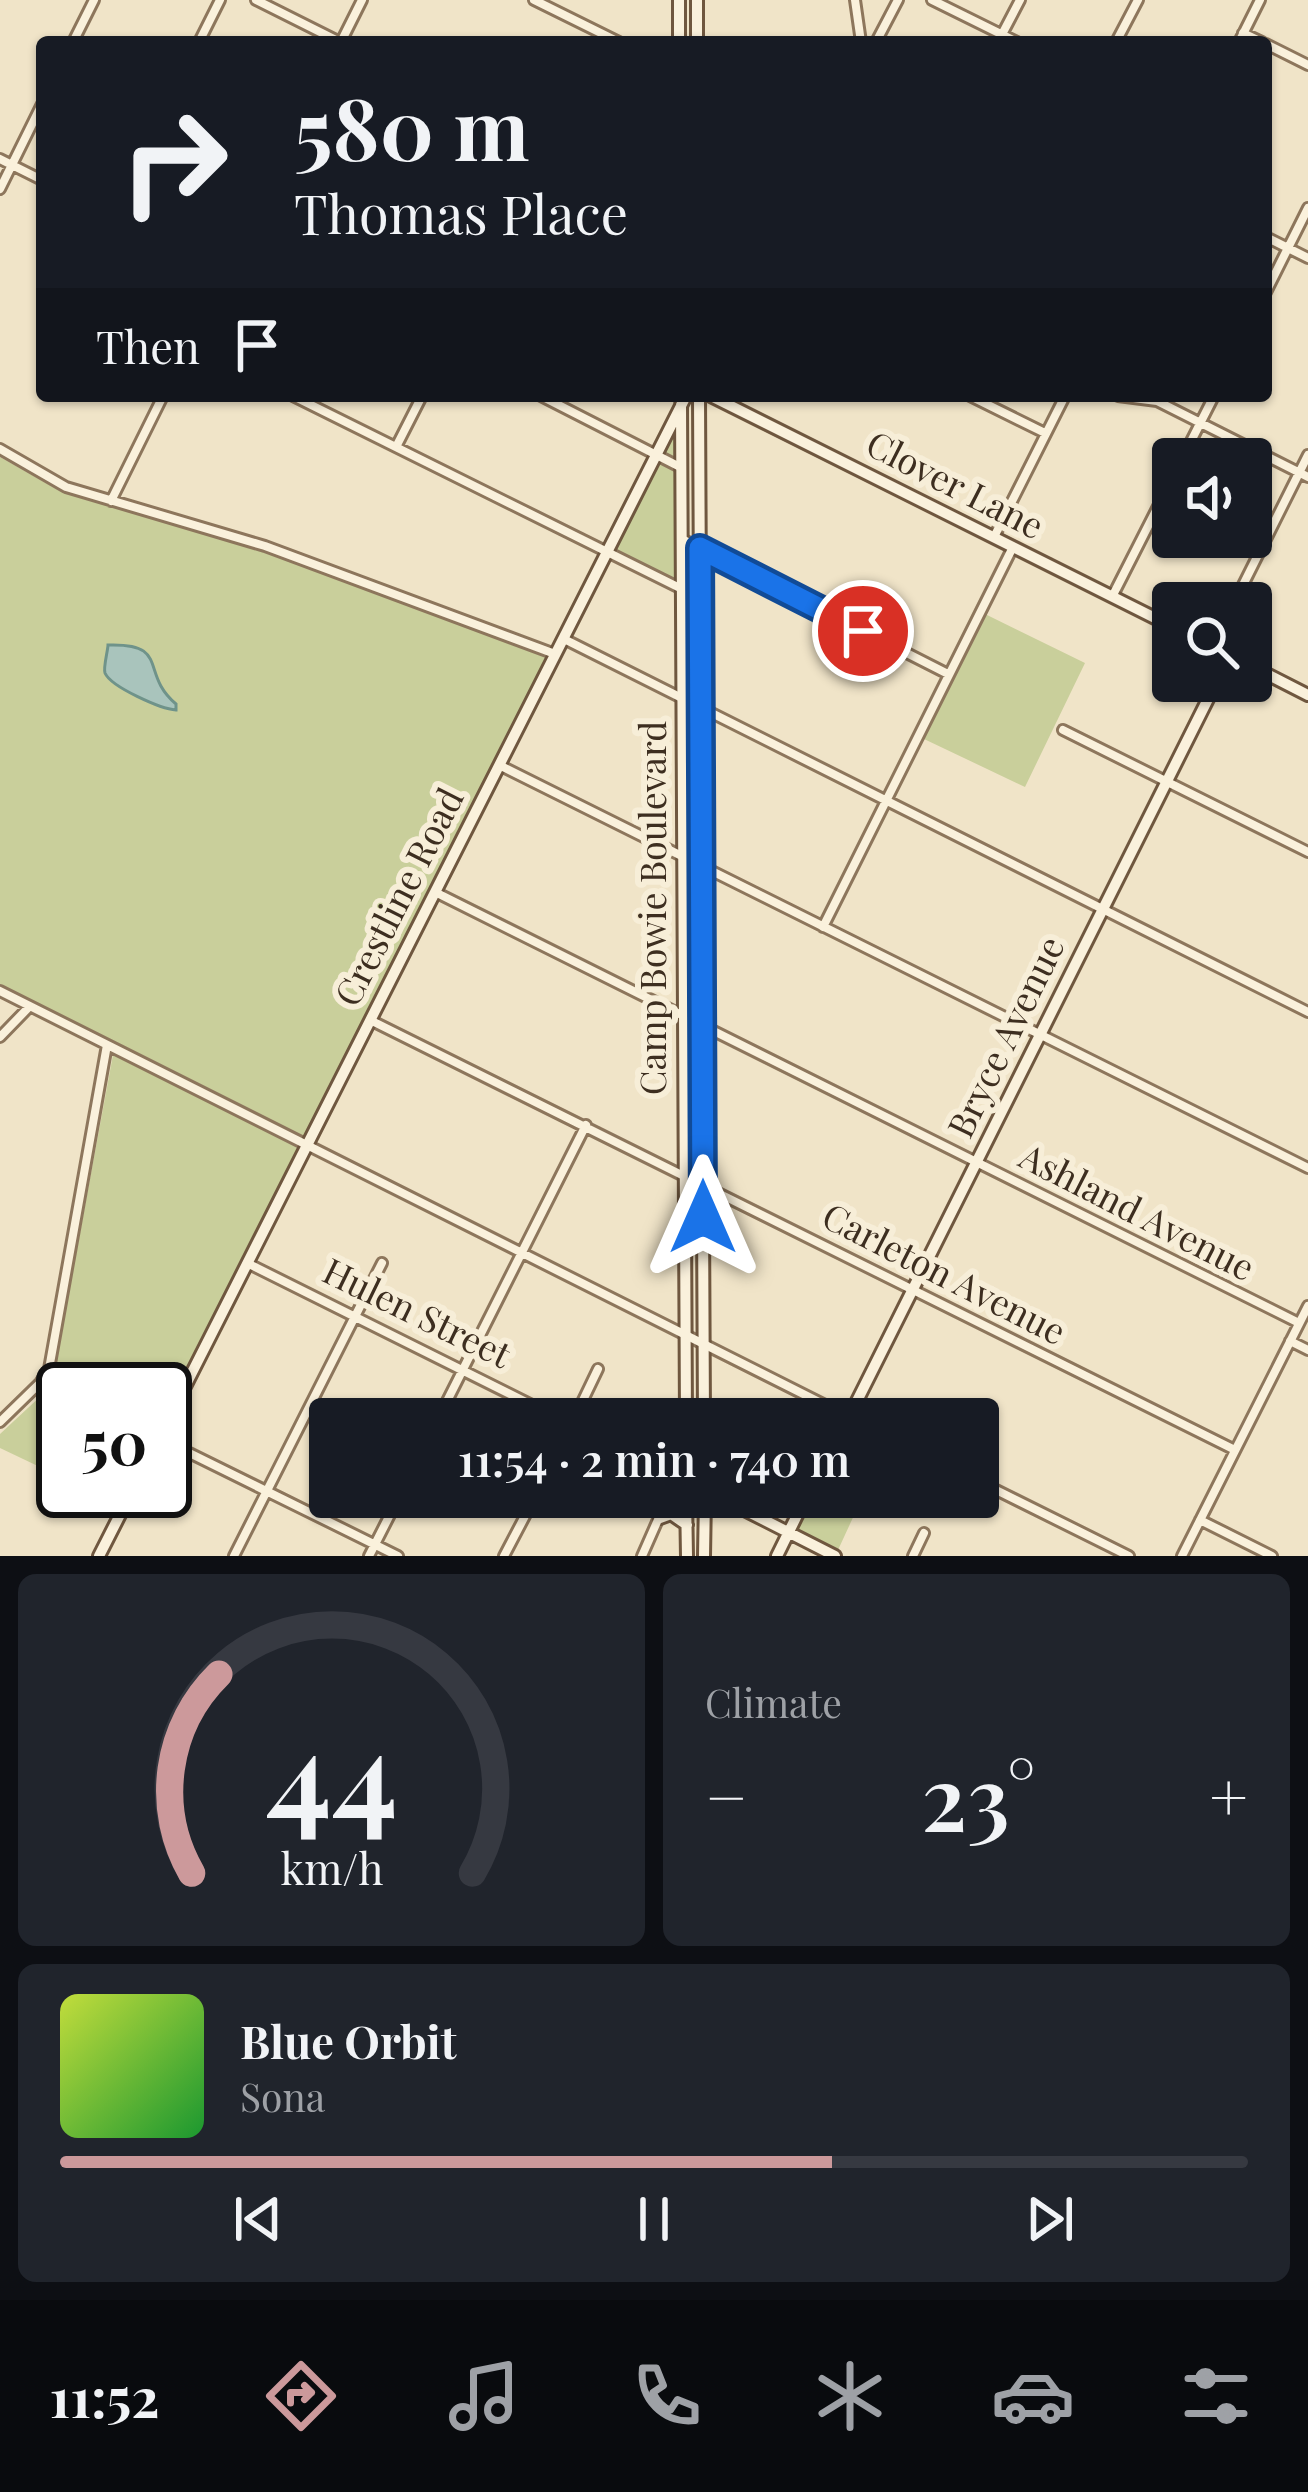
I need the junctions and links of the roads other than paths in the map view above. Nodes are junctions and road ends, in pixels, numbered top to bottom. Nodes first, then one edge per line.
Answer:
1 (94, 0) edge
2 (220, 0) edge
3 (256, 0) edge
4 (362, 0) edge
5 (534, 0) edge
6 (679, 0) edge
7 (697, 0) edge
8 (854, 0) edge
9 (898, 0) edge
10 (932, 0) edge
11 (1020, 0) edge
12 (1138, 0) edge
13 (1260, 0) edge
14 (76, 36) edge
15 (202, 36) edge
16 (328, 36) edge
17 (343, 36) edge
18 (607, 36) edge
19 (679, 36) edge
20 (698, 36) edge
21 (860, 36) edge
22 (880, 36) edge
23 (996, 36) edge
24 (1001, 36) edge
25 (1119, 36) edge
26 (1242, 36) edge
27 (1272, 47) edge
28 (1308, 64) edge
29 (36, 116) edge
30 (0, 159) edge
31 (12, 165) junction
32 (36, 177) edge
33 (0, 189) edge
34 (1308, 208) edge
35 (1272, 240) edge
36 (1288, 248) junction
37 (1308, 258) edge
38 (1272, 280) edge
39 (160, 402) edge
40 (305, 402) edge
41 (419, 402) edge
42 (553, 402) edge
43 (681, 402) edge
44 (683, 402) edge
45 (699, 402) edge
46 (723, 402) edge
47 (982, 402) edge
48 (1061, 402) edge
49 (1159, 402) edge
50 (1211, 402) edge
51 (1200, 423) junction
52 (1045, 434) junction
53 (1192, 438) edge
54 (396, 447) junction
55 (0, 449) edge
56 (655, 454) junction
57 (1308, 455) edge
58 (680, 467) junction
59 (1304, 475) edge
60 (111, 501) junction
61 (1152, 518) edge
62 (994, 537) junction
63 (682, 538) junction
64 (1013, 547) junction
65 (700, 548) junction
66 (605, 552) junction
67 (1245, 582) edge
68 (682, 589) junction
69 (1112, 597) junction
70 (700, 598) junction
71 (1152, 617) edge
72 (563, 638) junction
73 (555, 654) junction
74 (948, 674) junction
75 (1272, 677) edge
76 (1308, 695) edge
77 (682, 698) junction
78 (1207, 702) edge
79 (701, 707) junction
80 (1063, 730) dead end
81 (499, 765) junction
82 (1167, 782) junction
83 (885, 800) junction
84 (1308, 853) edge
85 (683, 856) junction
86 (700, 866) junction
87 (435, 892) junction
88 (1103, 909) junction
89 (823, 927) junction
90 (0, 991) edge
91 (28, 1007) junction
92 (1308, 1012) edge
93 (683, 1016) junction
94 (370, 1020) junction
95 (702, 1026) junction
96 (1041, 1034) junction
97 (0, 1037) edge
98 (107, 1046) junction
99 (586, 1125) junction
100 (307, 1145) junction
101 (977, 1162) junction
102 (1308, 1168) edge
103 (685, 1174) junction
104 (704, 1184) junction
105 (703, 1251) junction
106 (685, 1252) junction
107 (522, 1253) junction
108 (248, 1263) junction
109 (382, 1263) dead end
110 (914, 1289) junction
111 (1308, 1306) edge
112 (355, 1316) junction
113 (1299, 1323) junction
114 (685, 1335) junction
115 (1291, 1341) junction
116 (703, 1343) junction
117 (1308, 1350) edge
118 (598, 1369) dead end
119 (463, 1370) junction
120 (192, 1373) edge
121 (449, 1398) edge
122 (518, 1398) edge
123 (584, 1398) edge
124 (686, 1398) edge
125 (704, 1398) edge
126 (811, 1398) edge
127 (860, 1398) edge
128 (0, 1422) edge
129 (1235, 1450) junction
130 (192, 1454) edge
131 (267, 1490) junction
132 (999, 1491) edge
133 (118, 1518) edge
134 (388, 1518) edge
135 (524, 1518) edge
136 (660, 1518) edge
137 (677, 1518) edge
138 (687, 1518) edge
139 (705, 1518) edge
140 (761, 1518) edge
141 (796, 1518) edge
142 (1200, 1520) junction
143 (687, 1525) junction
144 (789, 1532) junction
145 (924, 1533) dead end
146 (375, 1544) junction
147 (99, 1556) edge
148 (234, 1556) edge
149 (369, 1556) edge
150 (398, 1556) edge
151 (504, 1556) edge
152 (641, 1556) edge
153 (687, 1556) edge
154 (704, 1556) edge
155 (777, 1556) edge
156 (835, 1556) edge
157 (913, 1556) edge
158 (1129, 1556) edge
159 (1182, 1556) edge
160 (1272, 1556) edge

1 - 14 street
2 - 15 street
3 - 16 street
4 - 17 street
5 - 18 street
6 - 19 street
7 - 20 street
8 - 21 street
9 - 22 street
10 - 23 street
11 - 24 street
12 - 25 street
13 - 26 street
27 - 28 street
29 - 31 street
30 - 31 street
31 - 32 street
31 - 33 street
34 - 36 street
35 - 36 street
36 - 37 street
36 - 38 street
39 - 60 street
40 - 54 street
41 - 54 street
42 - 56 street
43 - 56 street, Crestline Road
44 - 58 street, Camp Bowie Boulevard
45 - 65 street, Camp Bowie Boulevard
46 - 62 street, Clover Lane
47 - 52 street
48 - 52 street
49 - 51 street
50 - 51 street
51 - 53 street
51 - 59 street
52 - 62 street
54 - 66 street
55 - 60 street
56 - 58 street
56 - 66 street, Crestline Road
57 - 59 street
58 - 63 street, Camp Bowie Boulevard
59 - 67 street
60 - 73 street
61 - 69 street
62 - 64 street, Clover Lane
63 - 65 street
63 - 68 street, Camp Bowie Boulevard
64 - 69 street, Clover Lane
64 - 74 street
65 - 70 street, Camp Bowie Boulevard
65 - 74 street
66 - 68 street
66 - 72 street, Crestline Road
68 - 70 street
68 - 77 street, Camp Bowie Boulevard
69 - 71 street, Clover Lane
70 - 79 street, Camp Bowie Boulevard
72 - 73 street, Crestline Road
72 - 77 street
73 - 81 street, Crestline Road
74 - 83 street
75 - 76 street
77 - 79 street
77 - 85 street, Camp Bowie Boulevard
78 - 82 street, Bryce Avenue
79 - 83 street
79 - 86 street, Camp Bowie Boulevard
80 - 82 street
81 - 85 street
81 - 87 street, Crestline Road
82 - 84 street
82 - 88 street, Bryce Avenue
83 - 88 street
83 - 89 street
85 - 86 street
85 - 93 street, Camp Bowie Boulevard
86 - 89 street
86 - 95 street, Camp Bowie Boulevard
87 - 93 street, Ashland Avenue
87 - 94 street, Crestline Road
88 - 92 street
88 - 96 street, Bryce Avenue
89 - 96 street
90 - 91 street
91 - 97 street
91 - 98 street
93 - 95 street, Ashland Avenue
93 - 103 street, Camp Bowie Boulevard
94 - 99 street, Carleton Avenue
94 - 100 street, Crestline Road
95 - 101 street, Ashland Avenue
95 - 104 street, Camp Bowie Boulevard
96 - 101 street, Bryce Avenue
96 - 102 street
98 - 100 street
98 - 128 street
99 - 103 street, Carleton Avenue
99 - 107 street
100 - 107 street
100 - 108 street, Crestline Road
101 - 110 street, Bryce Avenue
101 - 113 street, Ashland Avenue
103 - 104 street, Carleton Avenue
103 - 106 street, Camp Bowie Boulevard
104 - 105 street, Camp Bowie Boulevard
104 - 110 street, Carleton Avenue
105 - 106 street
105 - 116 street, Camp Bowie Boulevard
106 - 114 street, Camp Bowie Boulevard
107 - 114 street
107 - 119 street
108 - 112 street, Hulen Street
108 - 120 street, Crestline Road
109 - 112 street
110 - 127 street, Bryce Avenue
110 - 129 street, Carleton Avenue
111 - 113 street
112 - 119 street, Hulen Street
112 - 131 street
113 - 115 street
114 - 116 street
114 - 124 street, Camp Bowie Boulevard
115 - 117 street
115 - 129 street
116 - 125 street, Camp Bowie Boulevard
116 - 126 street
118 - 123 street
119 - 121 street
119 - 122 street, Hulen Street
129 - 142 street
130 - 131 street
131 - 146 street
131 - 148 street
132 - 158 street
133 - 147 street
134 - 146 street
135 - 151 street
136 - 152 street
137 - 143 street
138 - 143 street
139 - 154 street
140 - 144 street
141 - 144 street
142 - 159 street
142 - 160 street
143 - 153 street
144 - 155 street
144 - 156 street
145 - 157 street
146 - 149 street
146 - 150 street

